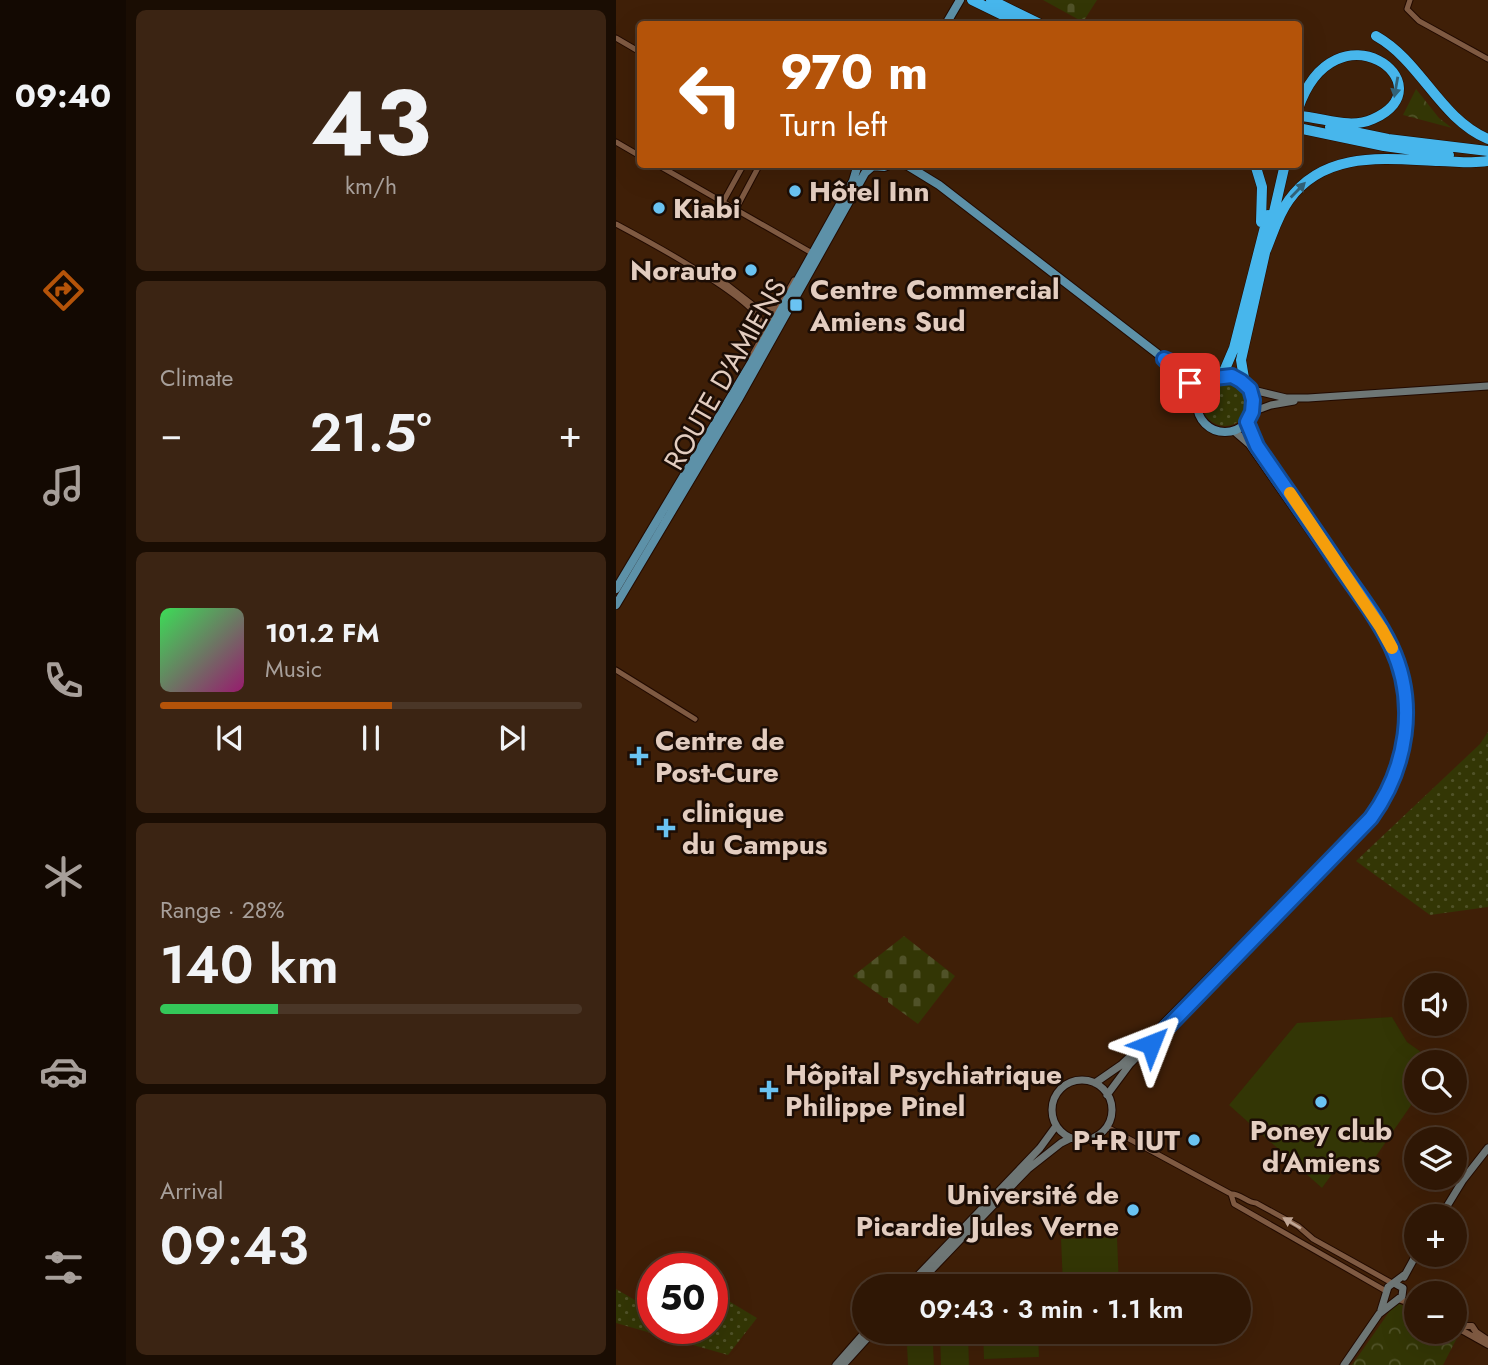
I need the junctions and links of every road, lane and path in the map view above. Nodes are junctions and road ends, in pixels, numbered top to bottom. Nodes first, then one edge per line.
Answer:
1 (972, 0) edge
2 (991, 0) edge
3 (1410, 0) edge
4 (958, 4) edge
5 (948, 21) edge
6 (1015, 21) edge
7 (1034, 21) edge
8 (616, 38) edge
9 (637, 50) edge
10 (1488, 59) edge
11 (1309, 68) dead end
12 (1302, 91) edge
13 (1302, 118) edge
14 (1302, 119) edge
15 (1302, 129) edge
16 (1488, 139) edge
17 (616, 142) edge
18 (1488, 151) edge
19 (637, 154) edge
20 (1488, 160) edge
21 (663, 168) edge
22 (742, 168) edge
23 (758, 168) edge
24 (857, 168) edge
25 (869, 168) edge
26 (912, 168) edge
27 (923, 168) edge
28 (1256, 168) edge
29 (1282, 168) edge
30 (939, 185) junction
31 (723, 202) junction
32 (736, 209) junction
33 (616, 223) edge
34 (1262, 251) junction
35 (812, 253) junction
36 (696, 268) junction
37 (803, 270) junction
38 (777, 308) junction
39 (762, 335) junction
40 (1164, 359) junction
41 (748, 366) junction
42 (1218, 377) junction
43 (1488, 386) edge
44 (1247, 387) junction
45 (1198, 397) junction
46 (1308, 398) junction
47 (1252, 412) junction
48 (1247, 422) junction
49 (1234, 431) junction
50 (616, 589) edge
51 (616, 605) edge
52 (616, 670) edge
53 (695, 719) dead end
54 (1095, 1083) junction
55 (1107, 1095) junction
56 (1056, 1126) junction
57 (1107, 1126) junction
58 (1071, 1138) junction
59 (1488, 1148) edge
60 (1231, 1195) junction
61 (1448, 1204) edge
62 (1409, 1267) edge
63 (919, 1274) edge
64 (927, 1274) edge
65 (1404, 1275) junction
66 (1393, 1283) junction
67 (1403, 1289) junction
68 (1386, 1292) junction
69 (1397, 1299) junction
70 (1404, 1300) edge
71 (1380, 1314) junction
72 (1467, 1330) edge
73 (1488, 1342) edge
74 (854, 1344) edge
75 (862, 1344) edge
76 (836, 1365) edge
77 (843, 1365) edge
78 (1344, 1365) edge

1 - 6 highway
2 - 7 highway
3 - 10 street
4 - 5 main road
8 - 9 street
11 - 12 highway
16 -> 13 highway
14 - 18 highway
15 - 20 highway
17 - 19 street
34 -> 20 highway
21 - 31 street
22 - 31 street
23 - 32 street
24 - 35 main road, ROUTE D'AMIENS
25 - 51 main road, ROUTE D'AMIENS
26 - 30 main road
27 - 30 main road
28 - 34 highway
29 - 34 highway
30 - 40 main road
31 - 32 street
32 - 35 street
33 - 36 street
34 - 42 highway
34 - 44 highway
35 - 37 main road, ROUTE D'AMIENS
36 - 38 street
36 - 39 street
37 - 38 street
37 - 41 main road, ROUTE D'AMIENS
38 - 39 street
39 - 41 street
40 - 42 main road
40 - 45 main road
41 - 50 main road, ROUTE D'AMIENS
42 - 44 main road
42 - 45 main road
43 - 46 main road
44 - 46 main road
44 - 47 main road
45 - 49 main road
46 - 47 main road
47 - 48 main road
48 - 49 main road
48 - 55 main road
49 - 54 main road
52 - 53 street
54 - 55 main road
54 - 56 main road
55 - 57 main road
56 - 58 main road
56 - 63 main road
57 - 58 main road
57 - 60 street
58 - 64 main road
59 - 61 main road
66 -> 60 street
60 - 68 street
62 - 65 main road
65 - 66 main road
65 - 67 main road
66 - 67 main road
66 - 68 main road
67 - 69 main road
68 - 69 main road
68 - 71 main road
69 - 70 street
69 - 71 main road
71 - 78 main road
72 - 73 street
74 - 76 main road
75 - 77 main road

